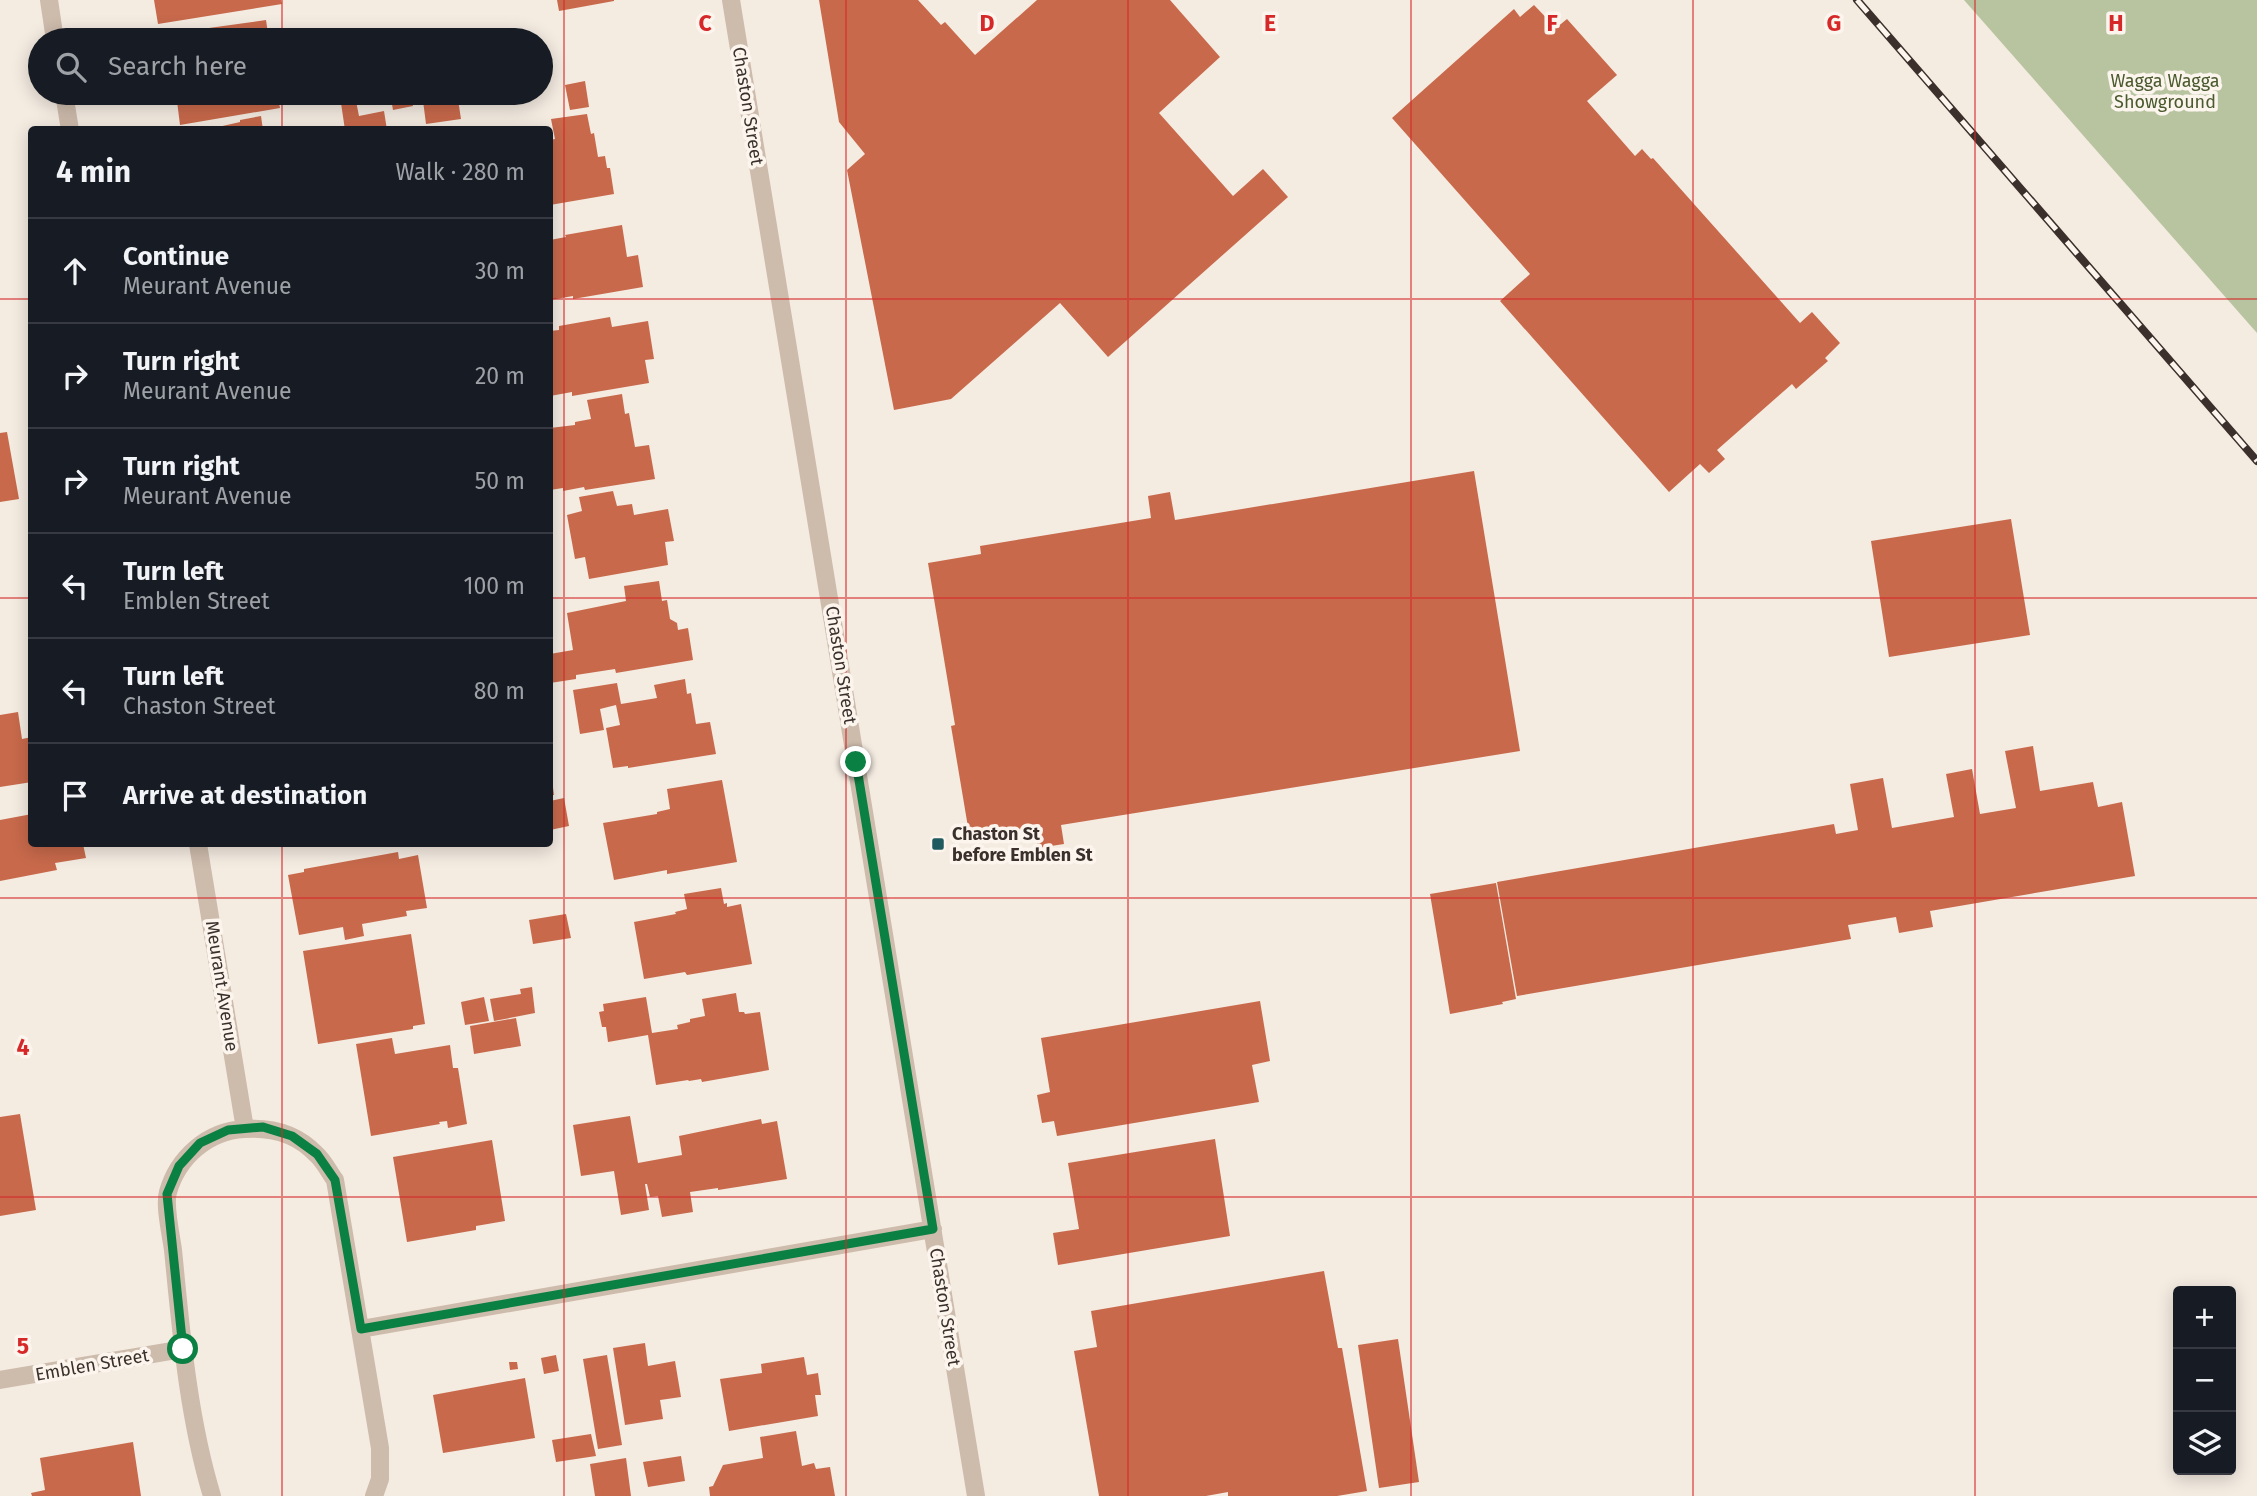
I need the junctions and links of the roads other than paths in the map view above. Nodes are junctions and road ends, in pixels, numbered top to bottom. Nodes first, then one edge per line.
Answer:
1 (49, 0) edge
2 (731, 0) edge
3 (53, 28) edge
4 (66, 105) edge
5 (69, 126) edge
6 (198, 847) edge
7 (245, 1129) junction
8 (933, 1229) junction
9 (361, 1329) junction
10 (183, 1349) junction
11 (0, 1380) edge
12 (212, 1496) edge
13 (374, 1496) edge
14 (976, 1496) edge

1 - 3 street
2 - 8 street, Chaston Street
4 - 5 street
6 - 7 street, Meurant Avenue
7 - 9 street
7 - 10 street
8 - 9 street
8 - 14 street, Chaston Street
9 - 13 street
10 - 11 street, Emblen Street
10 - 12 street

